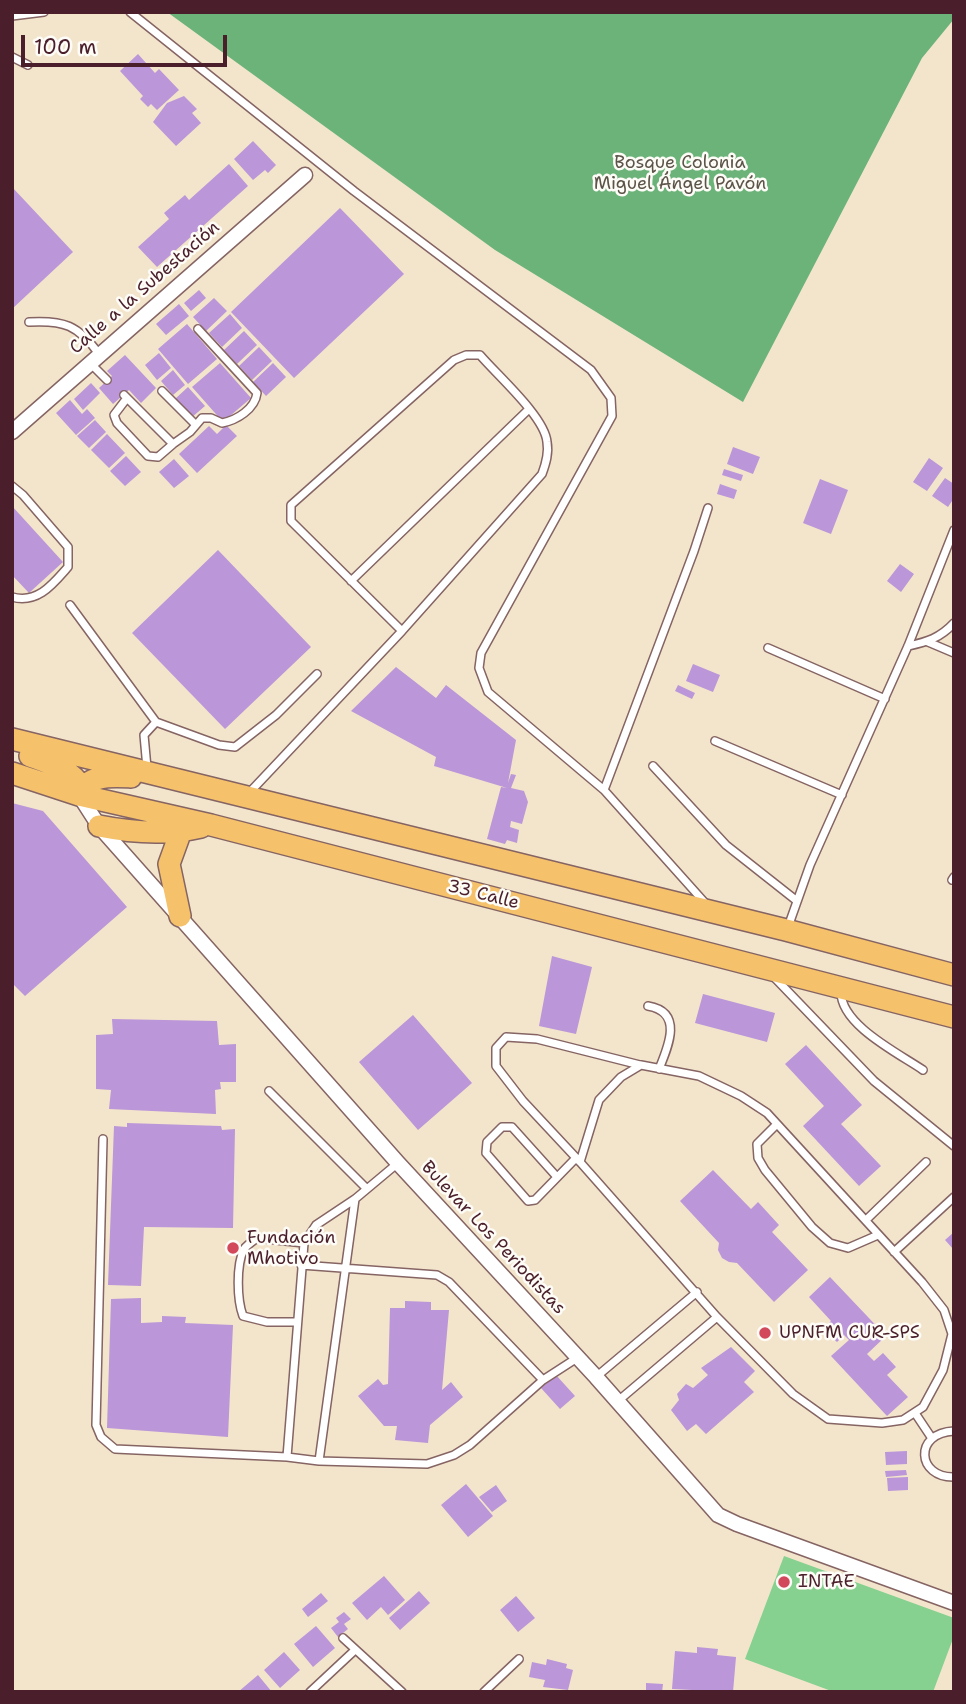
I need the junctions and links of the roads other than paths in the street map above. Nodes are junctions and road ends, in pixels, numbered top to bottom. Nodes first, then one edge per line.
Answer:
1 (44, 12) edge
2 (130, 12) edge
3 (12, 16) edge
4 (12, 57) edge
5 (28, 65) dead end
6 (305, 175) dead end
7 (29, 322) dead end
8 (198, 329) dead end
9 (94, 358) junction
10 (107, 380) dead end
11 (163, 391) dead end
12 (529, 409) junction
13 (195, 424) junction
14 (12, 432) edge
15 (173, 444) junction
16 (12, 486) edge
17 (708, 508) dead end
18 (954, 530) edge
19 (351, 581) junction
20 (12, 598) edge
21 (70, 605) dead end
22 (954, 623) edge
23 (401, 631) junction
24 (928, 642) junction
25 (908, 646) junction
26 (768, 648) dead end
27 (954, 653) edge
28 (317, 674) dead end
29 (885, 699) junction
30 (156, 722) junction
31 (12, 739) edge
32 (715, 741) dead end
33 (12, 749) edge
34 (653, 766) dead end
35 (12, 774) edge
36 (147, 777) junction
37 (604, 790) junction
38 (79, 795) junction
39 (842, 795) junction
40 (246, 796) junction
41 (211, 825) junction
42 (99, 826) junction
43 (181, 831) junction
44 (797, 901) junction
45 (716, 915) junction
46 (180, 916) junction
47 (786, 930) junction
48 (766, 968) junction
49 (954, 975) edge
50 (841, 988) junction
51 (648, 1006) dead end
52 (954, 1017) edge
53 (641, 1065) junction
54 (659, 1069) junction
55 (923, 1070) dead end
56 (269, 1091) dead end
57 (777, 1124) junction
58 (103, 1139) dead end
59 (954, 1146) edge
60 (578, 1160) junction
61 (926, 1162) dead end
62 (398, 1163) junction
63 (556, 1177) junction
64 (366, 1188) junction
65 (954, 1197) edge
66 (355, 1199) junction
67 (866, 1220) junction
68 (878, 1235) junction
69 (304, 1242) junction
70 (894, 1252) junction
71 (302, 1265) junction
72 (346, 1269) junction
73 (697, 1293) junction
74 (717, 1317) junction
75 (296, 1322) junction
76 (577, 1358) junction
77 (596, 1377) junction
78 (543, 1380) junction
79 (617, 1401) junction
80 (915, 1413) junction
81 (954, 1431) edge
82 (931, 1437) junction
83 (288, 1457) junction
84 (319, 1461) junction
85 (954, 1477) edge
86 (954, 1603) edge
87 (343, 1638) dead end
88 (355, 1650) junction
89 (519, 1659) dead end
90 (310, 1692) edge
91 (402, 1692) edge
92 (484, 1692) edge

1 - 3 lane
2 - 37 lane
4 - 5 lane
6 - 9 street, Calle a la Subestación
7 - 9 lane
8 - 13 lane
9 - 10 lane
9 - 14 street, Calle a la Subestación
11 - 13 lane
12 - 19 lane
12 - 19 lane
12 - 23 lane
13 - 15 lane
15 - 15 lane
16 - 20 lane
17 - 37 lane
18 - 25 lane
19 - 23 lane
21 - 30 lane
22 - 24 lane
23 - 40 lane
24 - 25 lane
24 - 27 lane
25 - 29 lane
26 - 29 lane
28 - 30 lane
29 - 39 lane
30 - 36 lane
31 - 36 main road
32 - 39 lane
33 - 38 main road
34 - 44 lane
35 - 38 main road, 33 Calle
36 - 38 main road
36 - 40 main road
37 - 45 lane
38 - 41 main road, 33 Calle
38 - 42 street, Bulevar Los Periodistas
39 - 44 lane
40 - 45 main road
41 - 43 main road
41 - 48 main road, 33 Calle
42 - 43 main road
42 - 46 street, Bulevar Los Periodistas
43 - 46 main road
44 - 47 lane
45 - 47 main road
46 - 62 street, Bulevar Los Periodistas
47 - 49 main road
48 - 50 main road, 33 Calle
48 - 59 lane
50 - 52 main road, 33 Calle
50 - 55 lane
51 - 54 lane
53 - 54 lane
53 - 60 lane
53 - 60 lane
54 - 57 lane
56 - 64 lane
57 - 67 lane
57 - 68 lane
58 - 83 lane
60 - 63 lane
60 - 73 lane
61 - 67 lane
62 - 64 lane
62 - 76 street, Bulevar Los Periodistas
63 - 63 lane
64 - 66 lane
65 - 70 lane
66 - 69 lane
66 - 72 lane
67 - 68 lane
68 - 70 lane
69 - 71 lane
69 - 75 lane
70 - 80 lane
71 - 72 lane
71 - 75 lane
72 - 78 lane
72 - 84 lane
73 - 74 lane
73 - 77 lane
74 - 79 lane
74 - 80 lane
75 - 83 lane
76 - 77 street, Bulevar Los Periodistas
76 - 78 lane
77 - 79 street, Bulevar Los Periodistas
78 - 84 lane
79 - 86 street, Bulevar Los Periodistas
80 - 82 lane
81 - 82 lane
82 - 85 lane
83 - 84 lane
87 - 88 lane
88 - 90 lane
88 - 91 lane
89 - 92 lane

